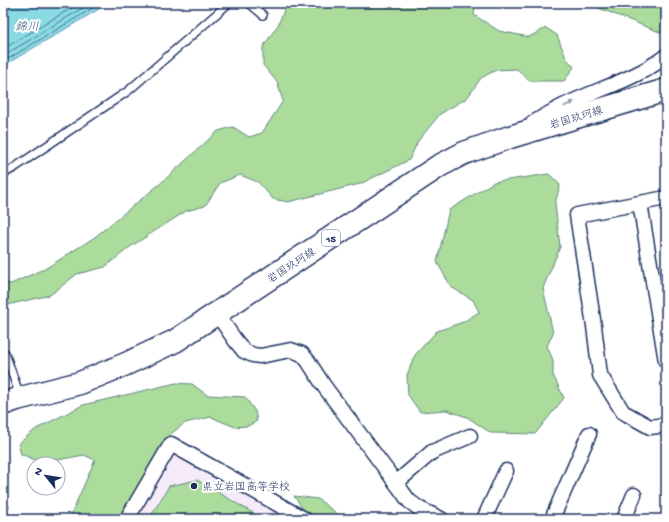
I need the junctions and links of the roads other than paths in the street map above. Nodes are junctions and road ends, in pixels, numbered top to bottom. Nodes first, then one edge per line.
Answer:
1 (229, 3) edge
2 (249, 3) edge
3 (262, 15) dead end
4 (666, 56) edge
5 (666, 90) edge
6 (510, 136) junction
7 (3, 174) edge
8 (666, 198) edge
9 (640, 202) junction
10 (217, 314) junction
11 (3, 354) edge
12 (666, 361) edge
13 (12, 401) edge
14 (666, 425) edge
15 (588, 434) dead end
16 (470, 436) dead end
17 (506, 471) dead end
18 (396, 483) junction
19 (634, 495) dead end
20 (127, 519) edge
21 (304, 519) edge
22 (441, 519) edge
23 (484, 519) edge
24 (552, 519) edge
25 (624, 519) edge

1 - 7 lane
2 - 3 lane
6 -> 4 street
5 - 6 main road, 岩国玖珂線 / 15
6 - 10 main road, 岩国玖珂線 / 15
8 - 9 street
9 - 12 street
9 - 14 street
10 - 13 main road, 岩国玖珂線 / 15
10 - 18 street
11 - 13 lane
15 - 24 street
16 - 18 street
17 - 23 street
18 - 22 street
19 - 25 street
20 - 21 street

